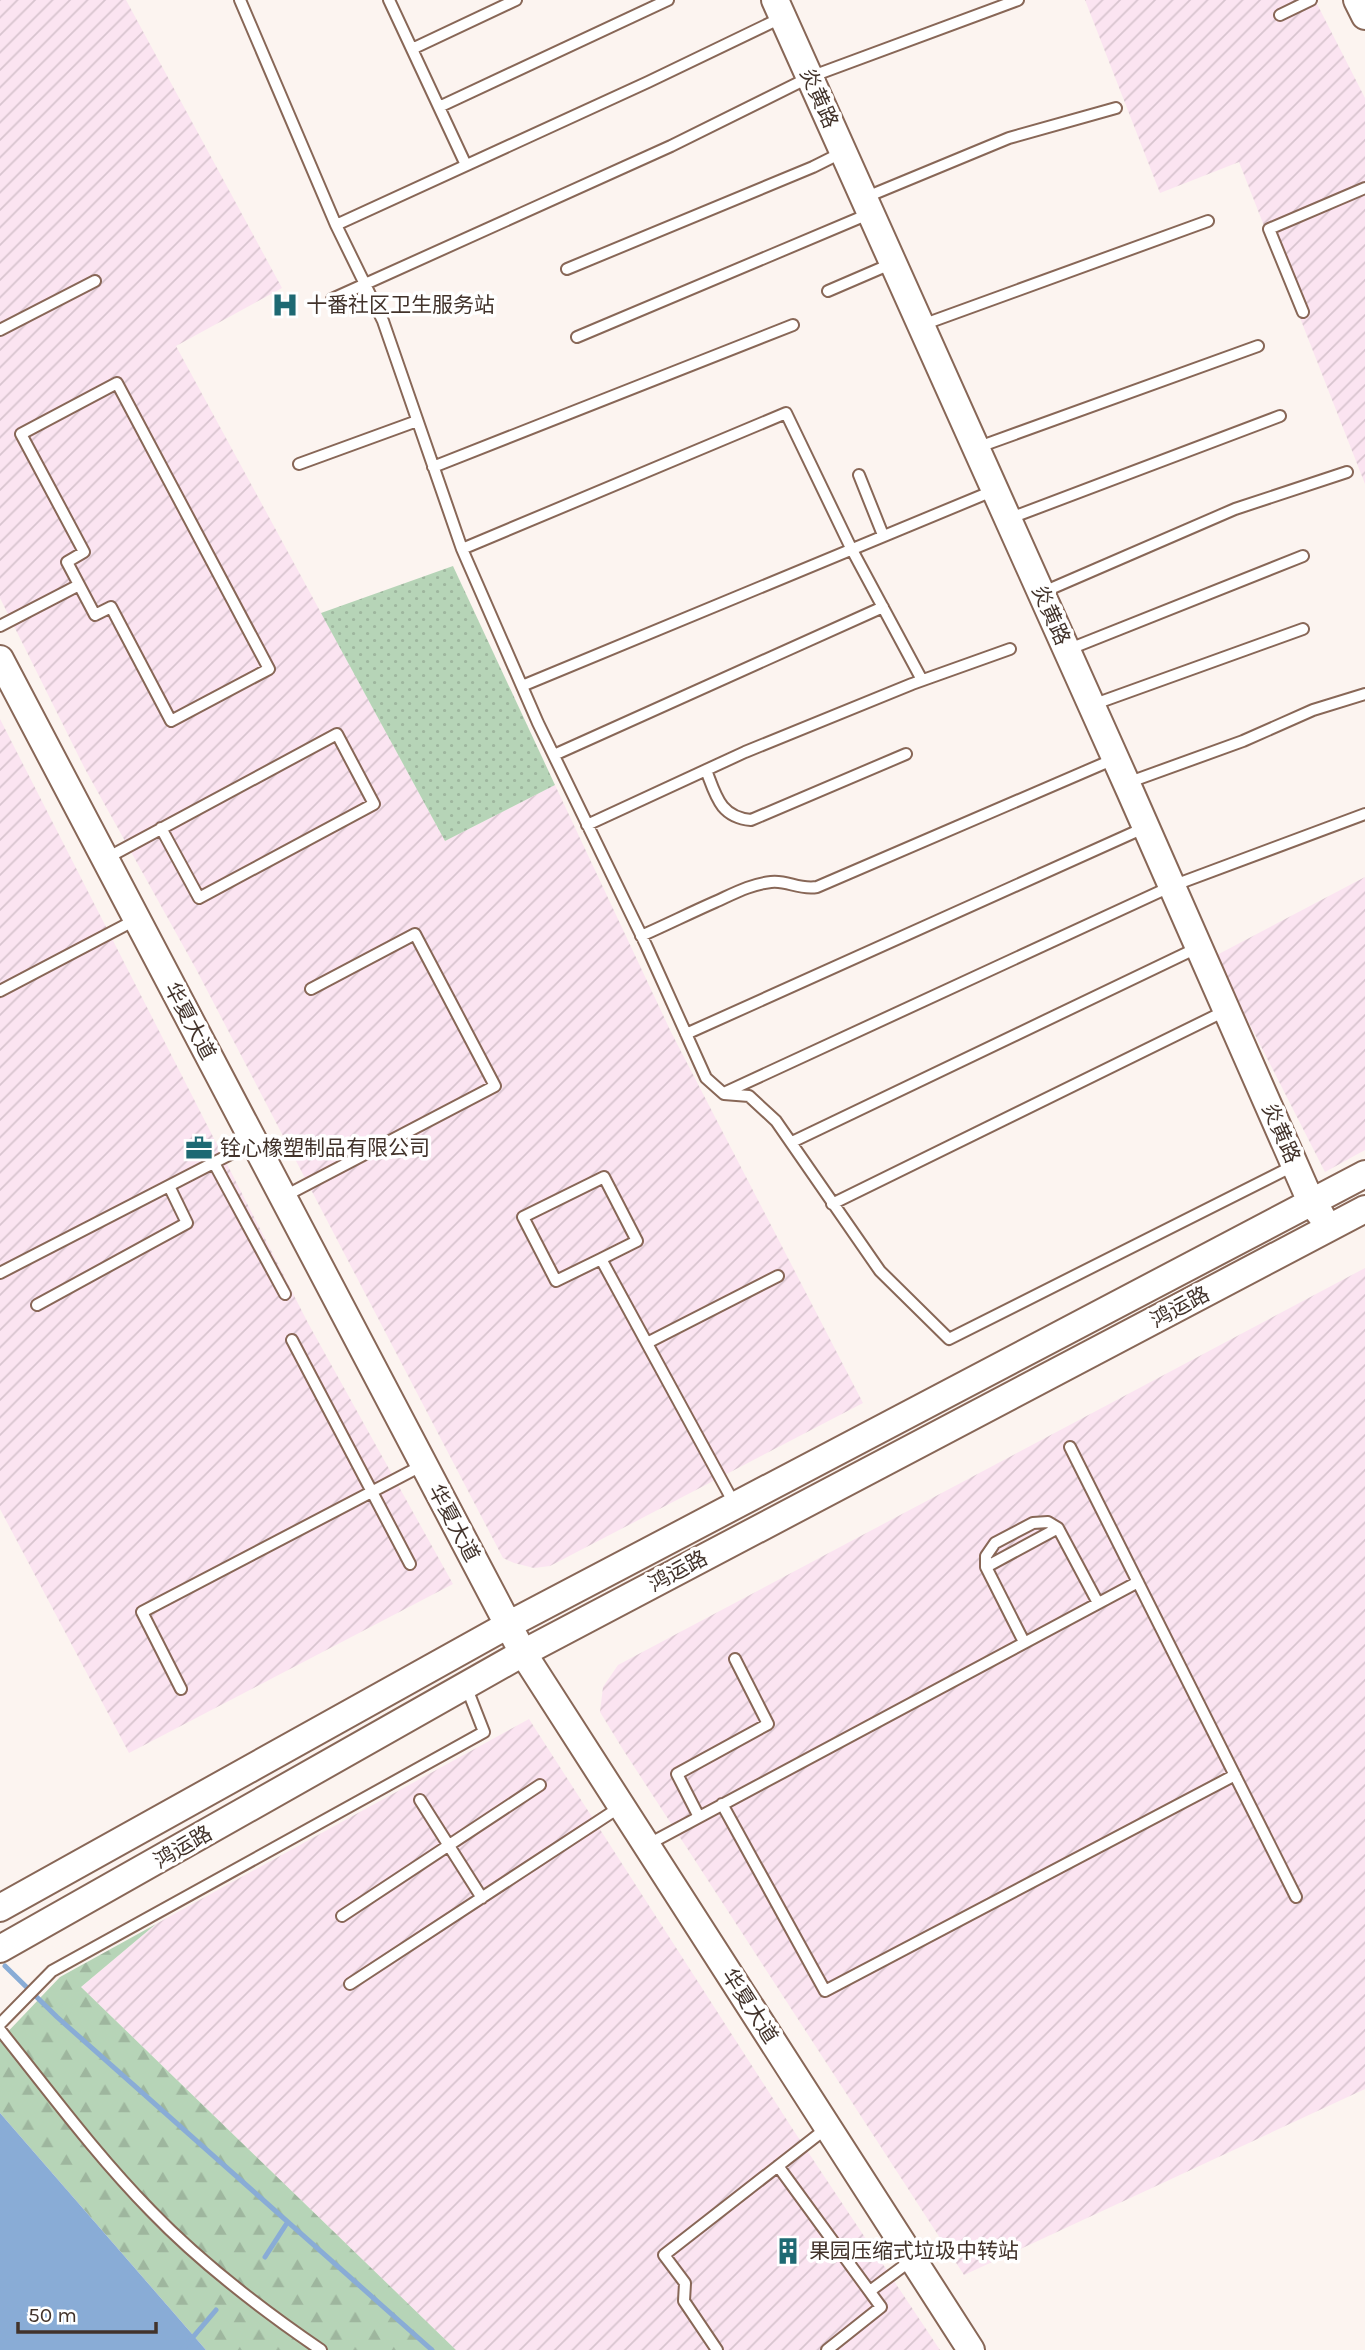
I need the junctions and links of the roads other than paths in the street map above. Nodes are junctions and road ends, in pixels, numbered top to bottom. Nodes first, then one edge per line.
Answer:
1 (240, 0) edge
2 (389, 0) edge
3 (516, 0) edge
4 (668, 0) edge
5 (1018, 0) edge
6 (1311, 0) edge
7 (1357, 0) edge
8 (779, 9) edge
9 (1280, 15) dead end
10 (1365, 16) edge
11 (412, 49) junction
12 (810, 77) junction
13 (439, 107) junction
14 (1116, 108) dead end
15 (844, 151) junction
16 (466, 165) junction
17 (1365, 188) edge
18 (868, 206) junction
19 (1208, 221) dead end
20 (336, 225) junction
21 (894, 263) junction
22 (567, 269) dead end
23 (95, 281) dead end
24 (364, 284) junction
25 (828, 291) dead end
26 (332, 299) dead end
27 (1303, 312) dead end
28 (793, 325) dead end
29 (922, 325) junction
30 (0, 330) edge
31 (577, 337) dead end
32 (1258, 346) dead end
33 (1280, 416) dead end
34 (417, 421) junction
35 (976, 448) junction
36 (299, 464) dead end
37 (433, 467) junction
38 (1347, 472) dead end
39 (859, 474) dead end
40 (995, 489) junction
41 (1009, 519) junction
42 (883, 535) junction
43 (851, 548) junction
44 (462, 549) junction
45 (1303, 556) dead end
46 (79, 585) junction
47 (1041, 593) junction
48 (883, 607) junction
49 (0, 626) edge
50 (1303, 629) dead end
51 (1010, 649) dead end
52 (1067, 650) junction
53 (0, 659) edge
54 (922, 680) junction
55 (522, 686) junction
56 (1365, 694) edge
57 (1092, 705) junction
58 (906, 754) dead end
59 (554, 755) junction
60 (1105, 763) dead end
61 (706, 770) junction
62 (1127, 783) junction
63 (1365, 814) edge
64 (587, 825) junction
65 (1146, 827) junction
66 (161, 828) junction
67 (105, 859) junction
68 (1172, 887) junction
69 (137, 919) junction
70 (641, 936) junction
71 (1199, 947) junction
72 (311, 989) dead end
73 (0, 991) edge
74 (1227, 1010) junction
75 (686, 1034) junction
76 (724, 1094) junction
77 (254, 1142) junction
78 (792, 1142) junction
79 (214, 1163) junction
80 (1295, 1165) junction
81 (1365, 1174) edge
82 (169, 1186) junction
83 (283, 1197) junction
84 (1311, 1202) junction
85 (832, 1204) junction
86 (1365, 1209) edge
87 (1330, 1227) junction
88 (601, 1259) junction
89 (0, 1273) edge
90 (778, 1276) dead end
91 (285, 1294) dead end
92 (37, 1305) dead end
93 (292, 1340) dead end
94 (647, 1343) junction
95 (1070, 1447) dead end
96 (424, 1465) junction
97 (372, 1492) junction
98 (736, 1505) junction
99 (1058, 1528) junction
100 (410, 1564) dead end
101 (986, 1567) junction
102 (1138, 1582) junction
103 (1098, 1603) junction
104 (508, 1625) junction
105 (1024, 1643) junction
106 (523, 1653) junction
107 (735, 1659) dead end
108 (466, 1686) junction
109 (181, 1689) dead end
110 (1235, 1776) junction
111 (540, 1785) dead end
112 (420, 1800) dead end
113 (722, 1804) junction
114 (622, 1806) junction
115 (699, 1816) junction
116 (647, 1845) junction
117 (449, 1846) junction
118 (1296, 1897) dead end
119 (482, 1898) junction
120 (0, 1908) edge
121 (342, 1916) dead end
122 (0, 1949) edge
123 (350, 1984) dead end
124 (0, 2024) edge
125 (0, 2030) edge
126 (828, 2127) junction
127 (778, 2166) junction
128 (913, 2259) junction
129 (870, 2291) junction
130 (321, 2350) edge
131 (718, 2350) edge
132 (827, 2350) edge
133 (971, 2350) edge

1 - 20 lane
2 - 11 lane
3 - 11 lane
4 - 13 lane
5 - 12 lane
6 - 9 lane
7 - 10 street
8 - 12 street, 炎黄路
8 - 16 lane
11 - 13 lane
12 - 15 street, 炎黄路
12 - 24 lane
13 - 16 lane
14 - 18 lane
15 - 18 street, 炎黄路
15 - 22 lane
16 - 20 lane
17 - 27 lane
18 - 21 street, 炎黄路
18 - 31 lane
19 - 29 lane
20 - 24 lane
21 - 25 lane
21 - 29 street, 炎黄路
23 - 30 lane
24 - 26 lane
24 - 34 lane
28 - 37 lane
29 - 35 street, 炎黄路
32 - 35 lane
33 - 41 lane
34 - 36 lane
34 - 37 lane
35 - 40 street, 炎黄路
37 - 44 lane
38 - 47 lane
39 - 42 lane
40 - 41 street, 炎黄路
40 - 42 lane
41 - 47 street, 炎黄路
42 - 43 lane
43 - 44 lane
43 - 48 lane
43 - 55 lane
44 - 55 lane
45 - 52 lane
46 - 46 lane
46 - 49 lane
47 - 52 street, 炎黄路
48 - 54 lane
48 - 59 lane
50 - 57 lane
51 - 54 lane
52 - 57 street, 炎黄路
53 - 67 street, 华夏大道
54 - 61 lane
55 - 59 lane
56 - 62 lane
57 - 62 street, 炎黄路
58 - 61 lane
59 - 64 lane
60 - 70 lane
61 - 64 lane
62 - 65 street, 炎黄路
63 - 68 lane
64 - 70 lane
65 - 68 street, 炎黄路
65 - 75 lane
66 - 66 lane
66 - 67 lane
67 - 69 street, 华夏大道
68 - 71 street, 炎黄路
68 - 76 lane
69 - 73 lane
69 - 77 street, 华夏大道
70 - 75 lane
71 - 74 street, 炎黄路
71 - 78 lane
72 - 83 lane
74 - 80 street, 炎黄路
74 - 85 lane
75 - 76 lane
76 - 78 lane
77 - 79 lane
77 - 83 street, 华夏大道
78 - 85 lane
79 - 82 lane
79 - 91 lane
80 - 84 street, 炎黄路
80 - 85 lane
81 - 84 street, 鸿运路
82 - 89 lane
82 - 92 lane
83 - 96 street, 华夏大道
84 - 87 street, 炎黄路
84 - 98 street, 鸿运路
86 - 87 street, 鸿运路
87 - 106 street, 鸿运路
88 - 88 lane
88 - 94 lane
90 - 94 lane
93 - 97 lane
94 - 98 lane
95 - 102 lane
96 - 97 lane
96 - 104 street, 华夏大道
97 - 100 lane
97 - 109 lane
98 - 104 street, 鸿运路
99 - 101 lane
99 - 101 lane
99 - 103 lane
101 - 105 lane
102 - 103 lane
102 - 110 lane
103 - 105 lane
104 - 106 street, 华夏大道
104 - 120 street, 鸿运路
105 - 113 lane
106 - 108 street, 鸿运路
106 - 114 street, 华夏大道
107 - 115 lane
108 - 122 street, 鸿运路
108 - 124 lane
110 - 113 lane
110 - 118 lane
111 - 117 lane
112 - 117 lane
113 - 115 lane
114 - 116 street, 华夏大道
114 - 119 lane
115 - 116 lane
116 - 126 street, 华夏大道
117 - 119 lane
117 - 121 lane
119 - 123 lane
125 - 130 lane
126 - 127 lane
126 - 128 street, 华夏大道
127 - 129 lane
127 - 131 lane
128 - 129 lane
128 - 133 street, 华夏大道
129 - 132 lane

